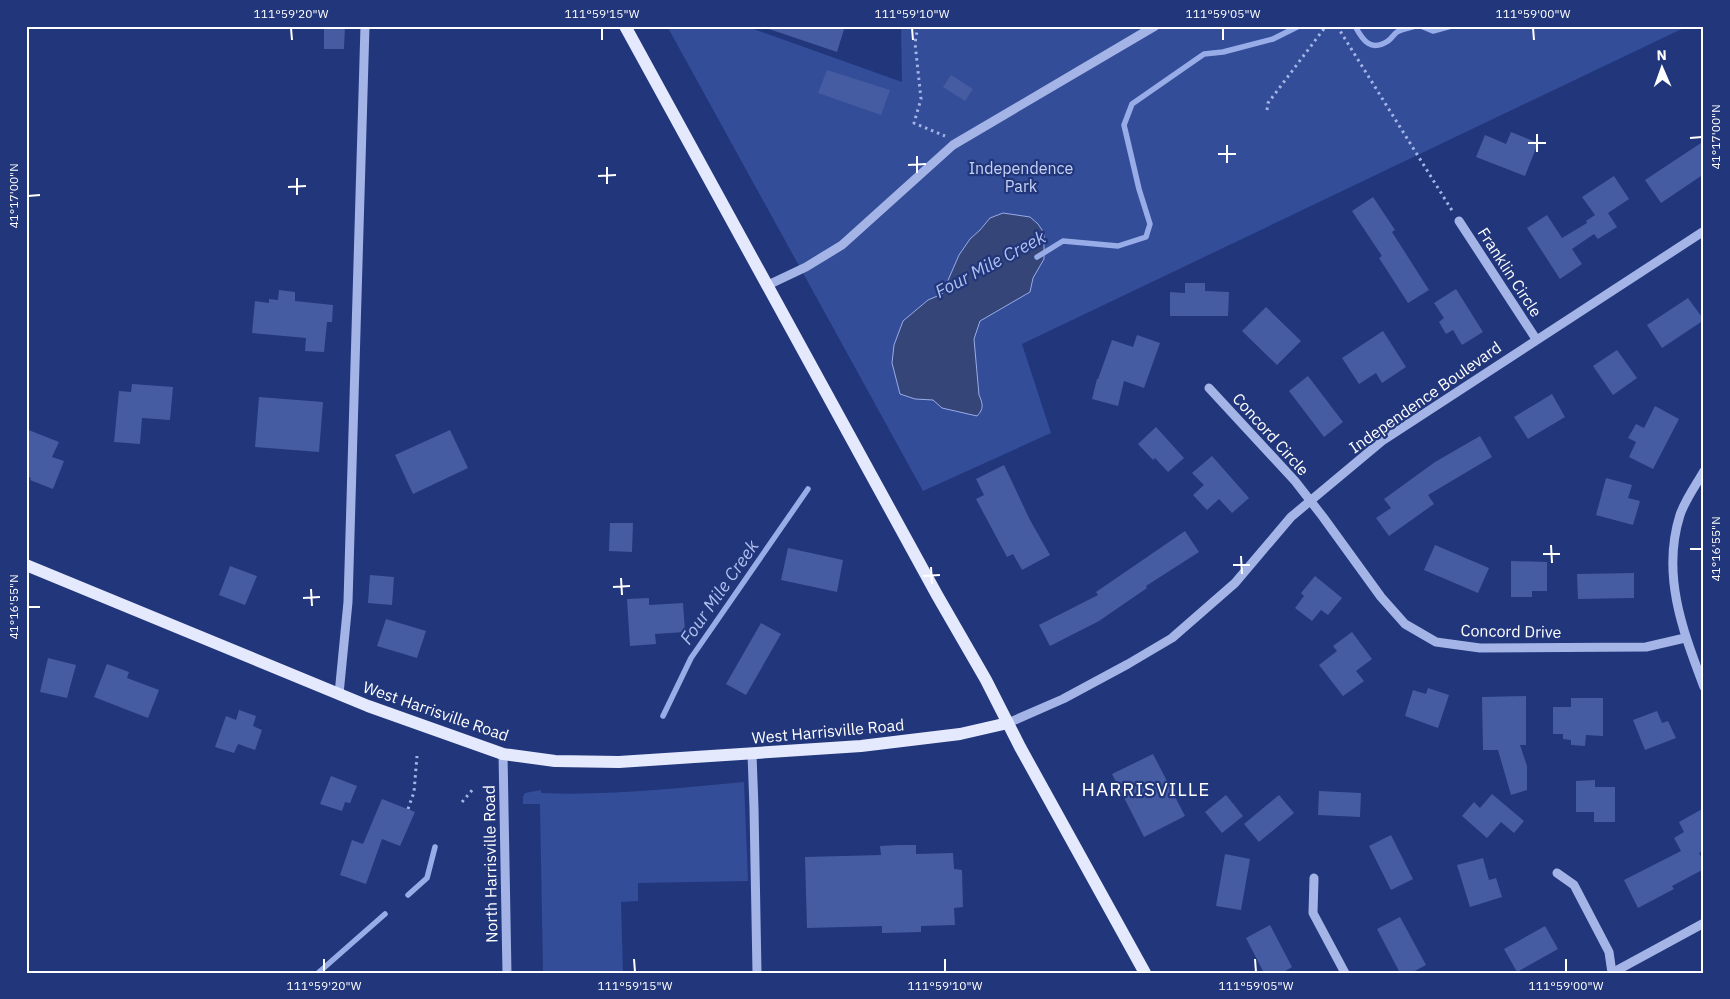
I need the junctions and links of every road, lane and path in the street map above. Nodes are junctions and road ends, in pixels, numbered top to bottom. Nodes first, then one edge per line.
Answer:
1 (365, 26) edge
2 (625, 26) edge
3 (918, 26) edge
4 (1155, 26) edge
5 (1326, 26) edge
6 (1337, 26) edge
7 (1267, 110) dead end
8 (914, 123) dead end
9 (1459, 221) joint
10 (1703, 232) edge
11 (768, 285) junction
12 (1536, 339) junction
13 (1209, 388) dead end
14 (1704, 471) edge
15 (1310, 501) junction
16 (26, 565) edge
17 (1686, 638) junction
18 (1704, 687) edge
19 (340, 694) junction
20 (1008, 723) junction
21 (503, 754) junction
22 (752, 754) junction
23 (417, 756) dead end
24 (474, 788) dead end
25 (462, 802) dead end
26 (408, 810) dead end
27 (1557, 873) dead end
28 (1314, 878) dead end
29 (1704, 923) edge
30 (507, 973) edge
31 (757, 973) edge
32 (1146, 973) edge
33 (1345, 973) edge
34 (1612, 973) edge

1 - 19 street
2 - 11 main road
3 - 8 path
4 - 11 street
5 - 7 path
6 - 9 path
9 - 12 street, Franklin Circle
10 - 12 street, Independence Boulevard
11 - 20 main road
12 - 15 street, Independence Boulevard
13 - 15 street, Concord Circle
14 - 17 street
15 - 17 street, Concord Drive
15 - 20 street, Independence Boulevard
16 - 19 main road, West Harrisville Road
17 - 18 street
19 - 21 main road, West Harrisville Road
20 - 22 main road, West Harrisville Road
20 - 32 main road
21 - 22 main road, West Harrisville Road
21 - 30 street, North Harrisville Road
22 - 31 street
23 - 26 path
24 - 25 path
27 - 34 street
28 - 33 street
29 - 34 street

